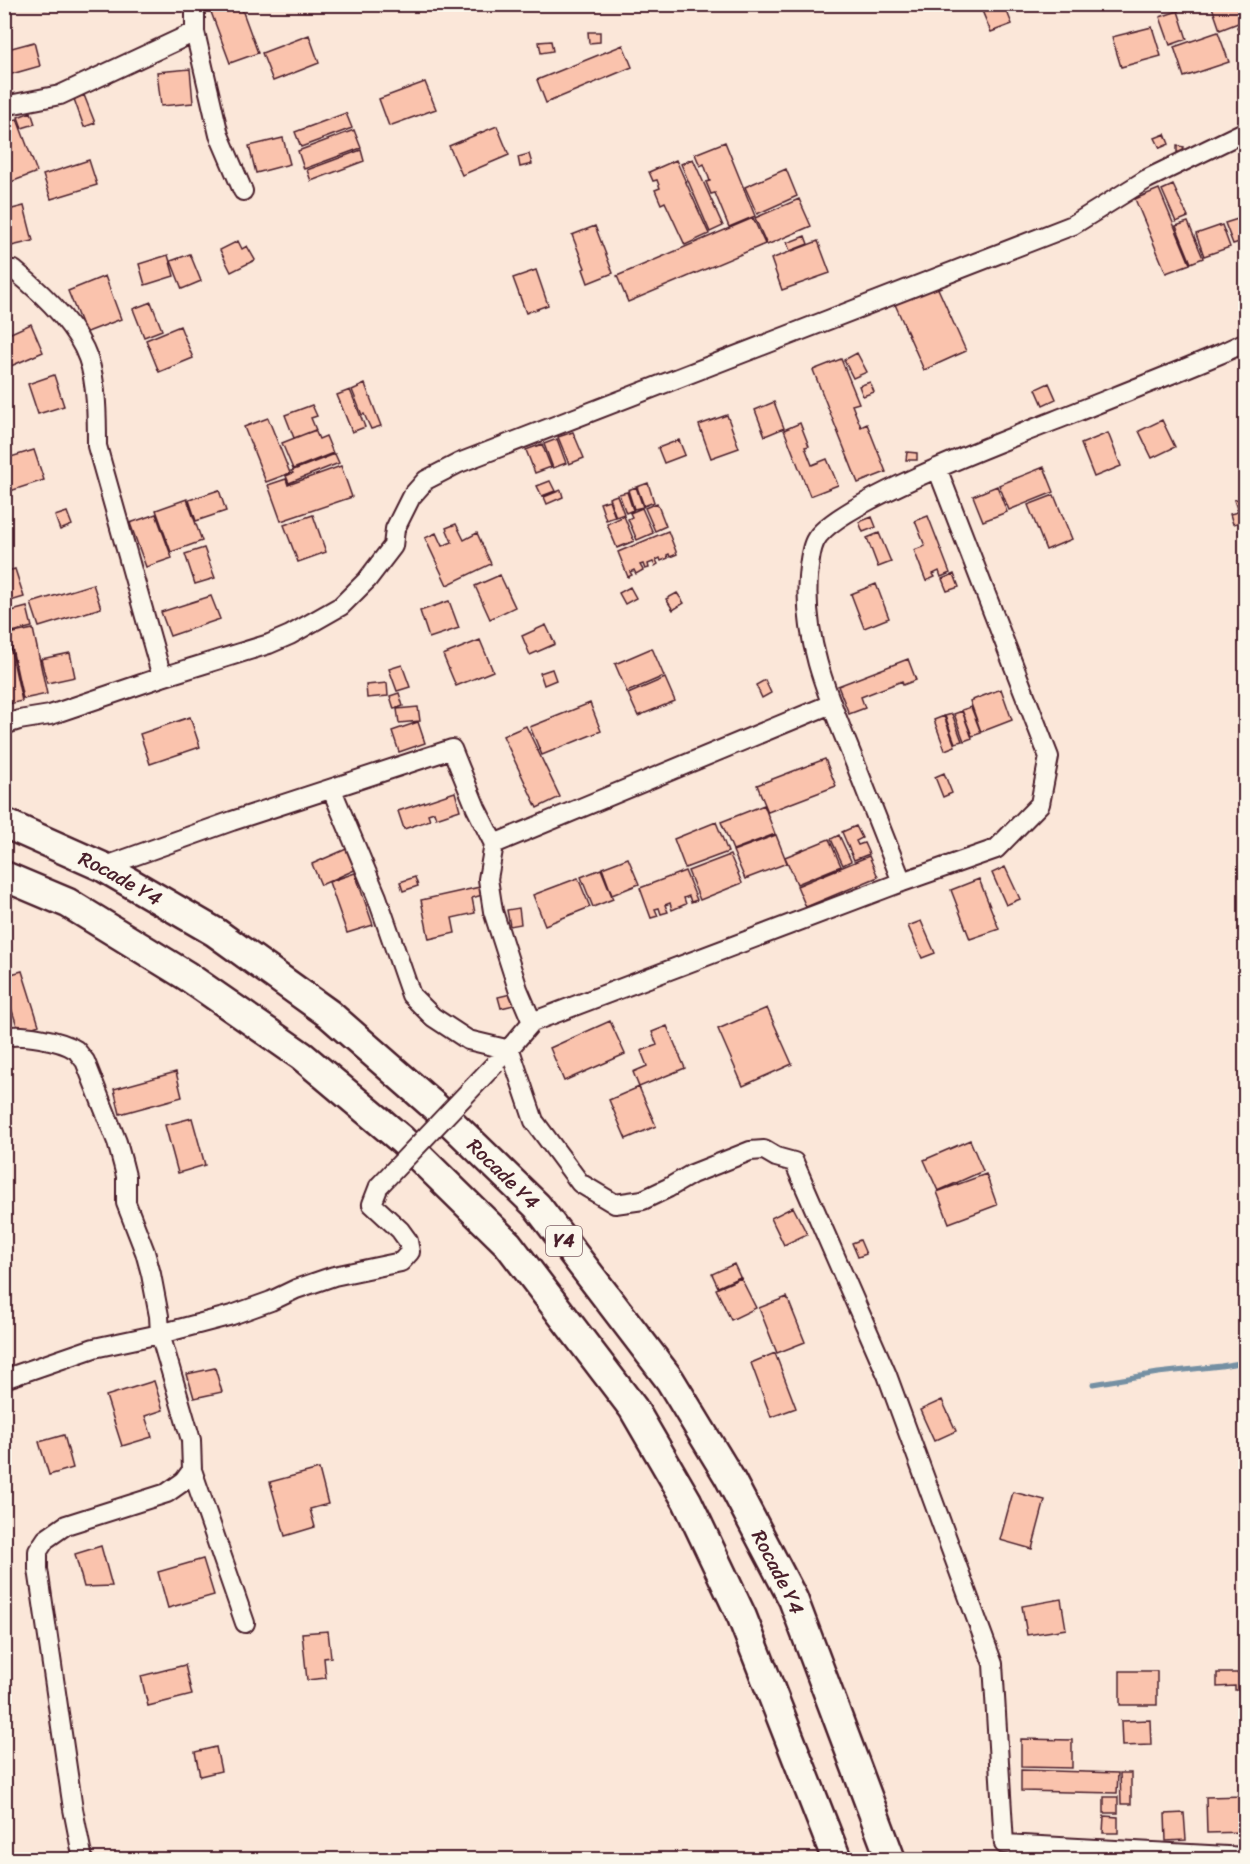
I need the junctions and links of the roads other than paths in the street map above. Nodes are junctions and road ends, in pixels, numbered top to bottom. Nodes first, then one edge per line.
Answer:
1 (195, 4) edge
2 (195, 32) junction
3 (4, 106) edge
4 (1245, 132) edge
5 (243, 191) dead end
6 (4, 270) edge
7 (1245, 342) edge
8 (937, 468) junction
9 (162, 677) junction
10 (831, 704) junction
11 (4, 725) edge
12 (332, 790) junction
13 (4, 823) edge
14 (495, 844) junction
15 (103, 867) junction
16 (8, 879) edge
17 (902, 882) junction
18 (532, 1022) junction
19 (4, 1037) edge
20 (510, 1050) junction
21 (160, 1334) junction
22 (4, 1379) edge
23 (192, 1470) junction
24 (246, 1623) dead end
25 (1245, 1857) edge
26 (83, 1860) edge
27 (837, 1860) edge
28 (891, 1860) edge

1 - 2 street
2 - 3 street
2 - 5 street
4 - 9 street
6 - 9 street
7 - 8 street
8 - 10 street
8 - 17 street
9 - 11 street
10 - 14 street
10 - 17 street
12 - 14 street
12 - 15 street
12 - 20 street
13 - 15 highway, Rocade Y4 / Y4
14 - 18 street
15 - 28 highway, Rocade Y4 / Y4
16 - 27 highway, Y4
17 - 18 street
18 - 20 street
19 - 21 street
20 - 21 street, bridge
20 - 25 street
21 - 22 street
21 - 23 street
23 - 24 street
23 - 26 street

